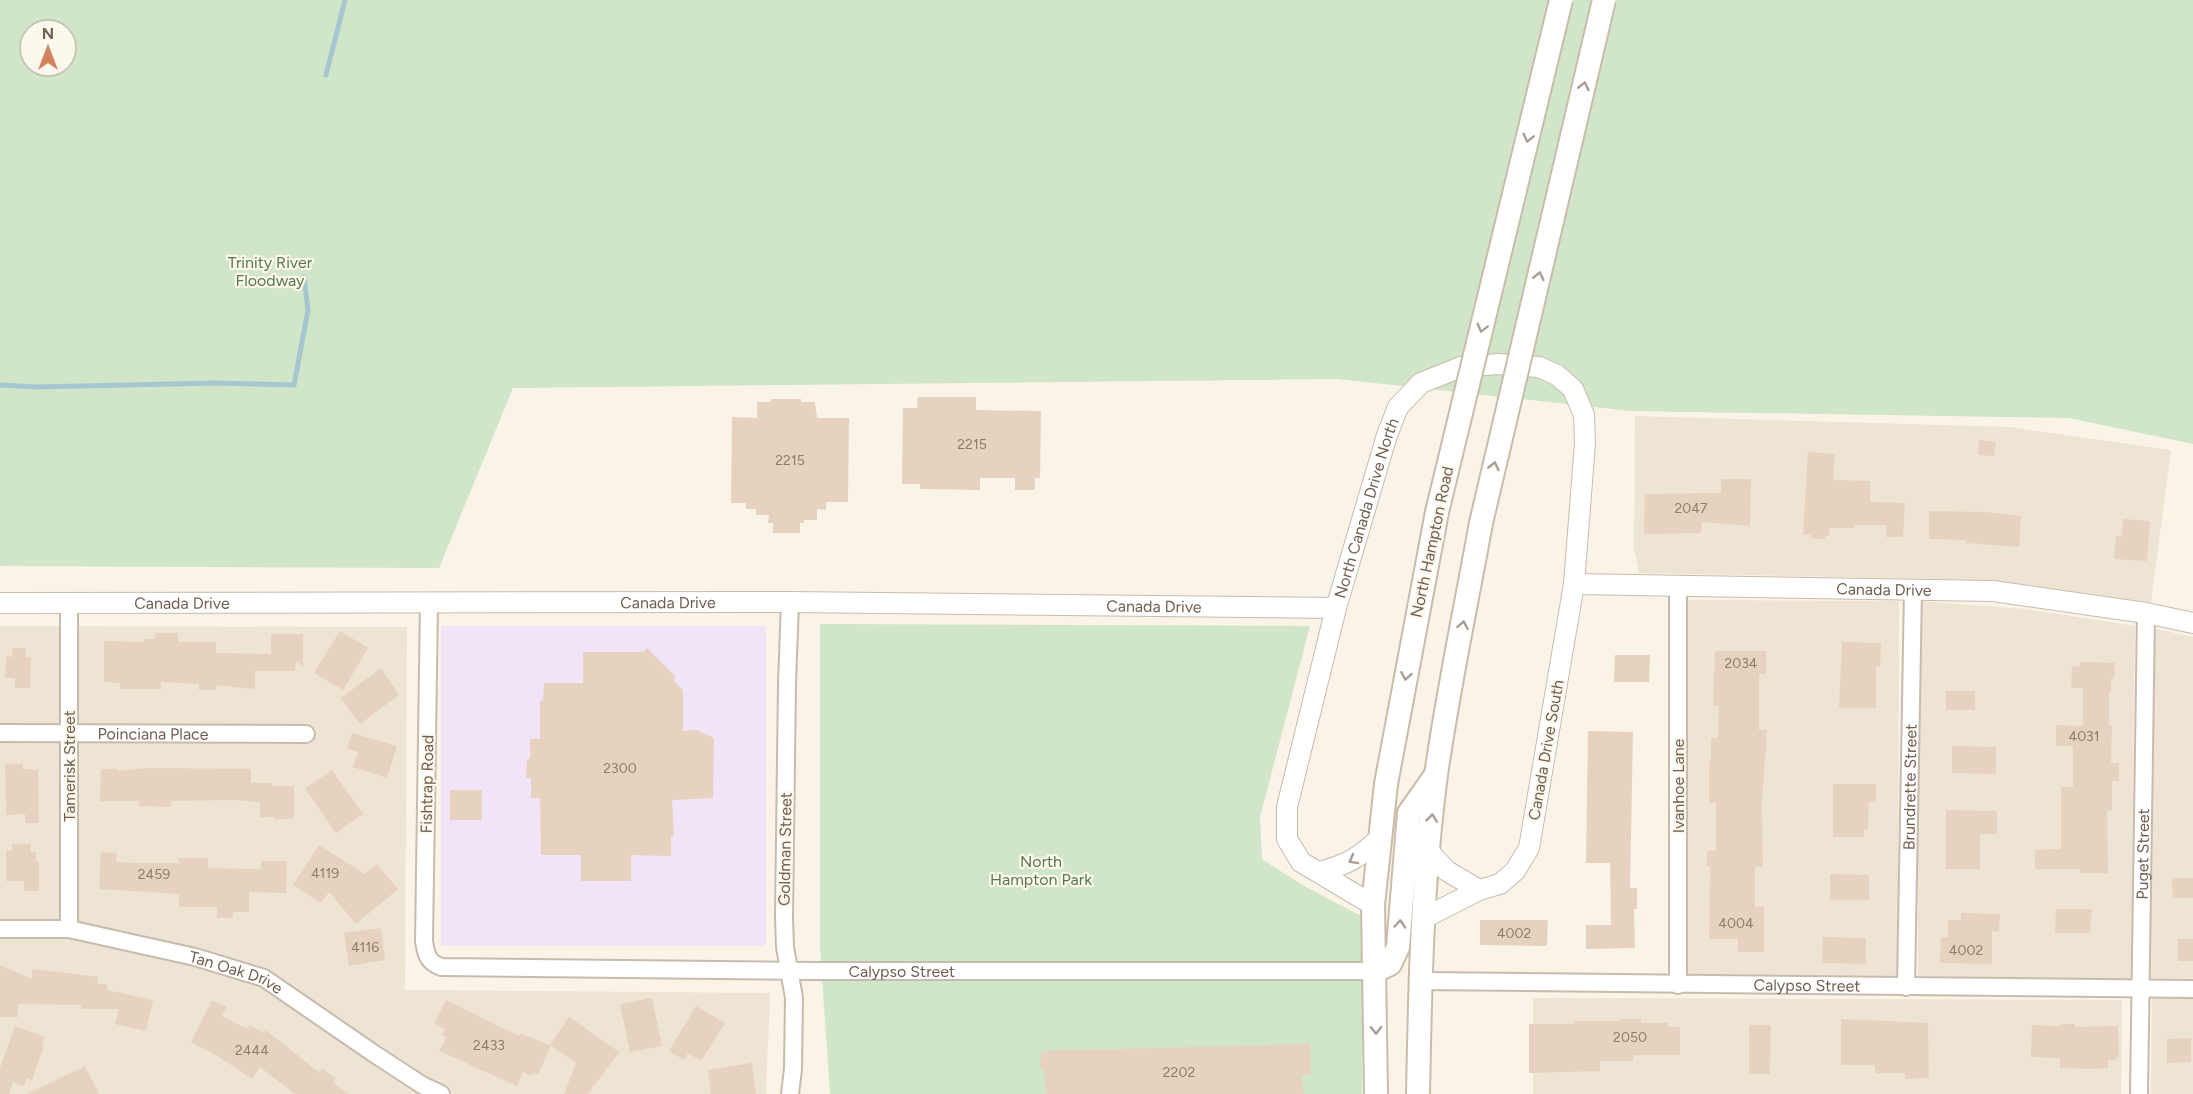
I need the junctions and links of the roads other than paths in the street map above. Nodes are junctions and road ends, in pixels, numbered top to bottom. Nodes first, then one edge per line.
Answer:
1 (1561, 0) edge
2 (1604, 0) edge
3 (1574, 584) junction
4 (1678, 586) junction
5 (1913, 589) junction
6 (790, 602) junction
7 (0, 603) edge
8 (69, 603) junction
9 (429, 603) junction
10 (1336, 608) junction
11 (2146, 613) junction
12 (2193, 623) edge
13 (0, 733) edge
14 (69, 734) junction
15 (306, 734) dead end
16 (1436, 775) junction
17 (1381, 837) junction
18 (1429, 852) junction
19 (1319, 872) junction
20 (1479, 890) junction
21 (1373, 904) junction
22 (1424, 918) junction
23 (0, 929) edge
24 (69, 929) junction
25 (432, 963) joint
26 (790, 970) junction
27 (1375, 971) junction
28 (1420, 981) junction
29 (1678, 985) junction
30 (1906, 987) junction
31 (2140, 989) junction
32 (2193, 989) edge
33 (441, 1094) edge
34 (790, 1094) edge
35 (1376, 1094) edge
36 (1418, 1094) edge
37 (2139, 1094) edge

1 -> 17 main road, North Hampton Road, bridge
16 -> 2 main road, bridge
3 - 4 street, Canada Drive
3 - 10 street, North Canada Drive North
3 - 20 street, Canada Drive South
4 - 5 street, Canada Drive
4 - 29 street, Ivanhoe Lane
5 - 11 street, Canada Drive
5 - 30 street, Brundrette Street
6 - 9 street, Canada Drive
6 - 10 street, Canada Drive
6 - 26 street, Goldman Street
7 - 8 street, Canada Drive
8 - 9 street, Canada Drive
8 - 14 street, Tamerisk Street
9 - 25 street, Fishtrap Road
10 - 19 street
11 - 12 street, Canada Drive
11 - 31 street, Puget Street
13 - 14 street, Poinciana Place
14 - 15 street, Poinciana Place
14 - 24 street, Tamerisk Street
18 -> 16 main road
27 -> 16 main road
17 -> 19 street
17 - 21 main road, North Hampton Road
18 - 20 street
18 - 22 main road
19 - 21 street
20 - 22 street, Canada Drive South
21 - 27 main road, North Hampton Road
22 - 28 main road
23 - 24 street, Tan Oak Drive
24 - 33 street, Tan Oak Drive
25 - 26 street, Calypso Street
26 - 27 street, Calypso Street
26 - 34 street, Goldman Street
27 -> 35 main road, North Hampton Road
28 - 29 street, Calypso Street
28 - 36 main road
29 - 30 street, Calypso Street
30 - 31 street, Calypso Street
31 - 32 street, Calypso Street
31 - 37 street, Puget Street

